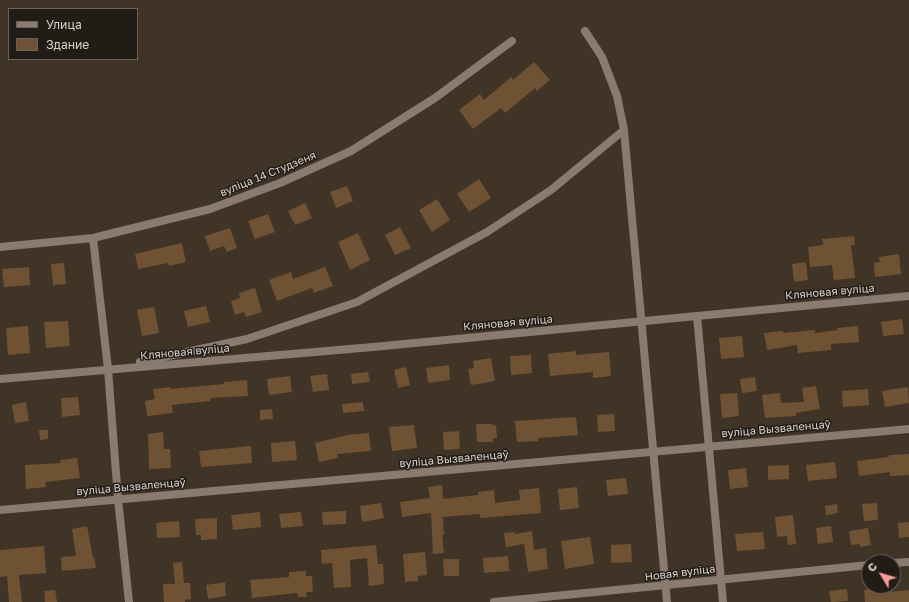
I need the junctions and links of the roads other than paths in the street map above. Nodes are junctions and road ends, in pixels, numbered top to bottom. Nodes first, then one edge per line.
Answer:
1 (585, 31) dead end
2 (512, 41) dead end
3 (624, 130) junction
4 (94, 238) junction
5 (0, 247) edge
6 (909, 296) edge
7 (697, 316) junction
8 (642, 322) junction
9 (108, 369) junction
10 (0, 379) edge
11 (909, 429) edge
12 (709, 446) junction
13 (654, 452) junction
14 (118, 499) junction
15 (0, 510) edge
16 (861, 567) edge
17 (721, 579) junction
18 (665, 586) junction
19 (128, 602) edge
20 (494, 602) edge
21 (667, 602) edge
22 (723, 602) edge

1 - 3 street
2 - 4 street, вуліца 14 Студзеня
3 - 8 street
3 - 9 street, Кляновая вуліца
4 - 5 street, вуліца 14 Студзеня
4 - 9 street
6 - 7 street, Кляновая вуліца
7 - 8 street, Кляновая вуліца
7 - 12 street
8 - 9 street, Кляновая вуліца
8 - 13 street
9 - 10 street, Кляновая вуліца
9 - 14 street
11 - 12 street, вуліца Вызваленцаў
12 - 13 street, вуліца Вызваленцаў
12 - 17 street
13 - 14 street, вуліца Вызваленцаў
13 - 18 street
14 - 15 street, вуліца Вызваленцаў
14 - 19 street
16 - 17 street, Новая вуліца
17 - 18 street, Новая вуліца
17 - 22 street
18 - 20 street, Новая вуліца
18 - 21 street

